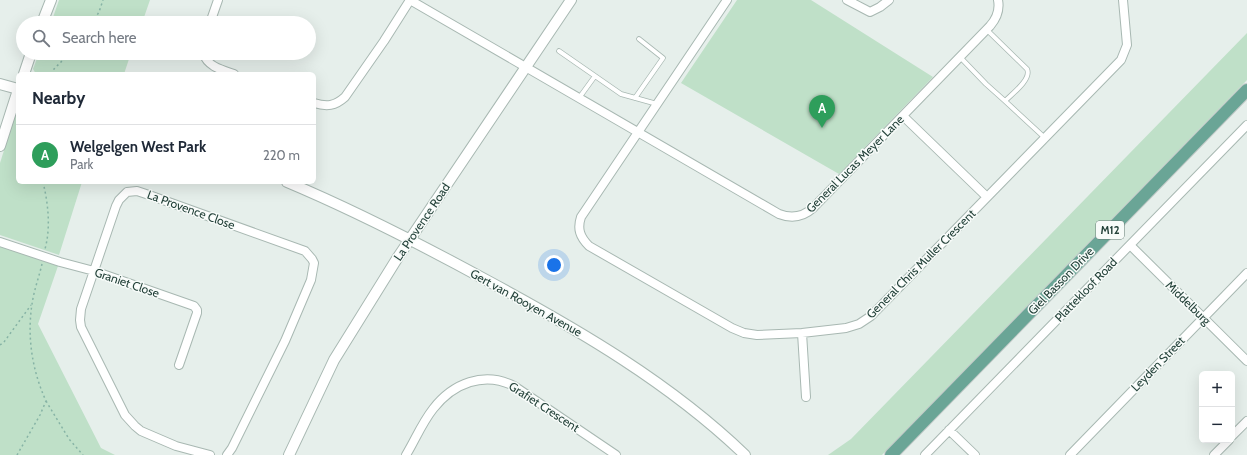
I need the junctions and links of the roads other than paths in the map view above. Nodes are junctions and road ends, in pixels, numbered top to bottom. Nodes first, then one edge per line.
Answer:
1 (51, 0) edge
2 (218, 0) edge
3 (410, 0) edge
4 (571, 0) edge
5 (727, 0) edge
6 (847, 0) edge
7 (889, 0) edge
8 (998, 0) edge
9 (1123, 0) edge
10 (45, 16) edge
11 (212, 16) edge
12 (987, 30) junction
13 (639, 39) dead end
14 (559, 52) dead end
15 (960, 57) junction
16 (29, 60) edge
17 (207, 60) edge
18 (526, 67) junction
19 (25, 72) edge
20 (229, 72) edge
21 (596, 76) junction
22 (0, 84) edge
23 (16, 88) edge
24 (1247, 90) edge
25 (16, 95) edge
26 (579, 98) junction
27 (634, 98) junction
28 (1005, 101) junction
29 (316, 104) edge
30 (657, 104) junction
31 (903, 116) junction
32 (1247, 125) edge
33 (638, 132) junction
34 (1045, 138) junction
35 (0, 146) edge
36 (291, 184) edge
37 (987, 197) junction
38 (410, 239) junction
39 (0, 242) edge
40 (1130, 245) junction
41 (94, 271) junction
42 (1247, 273) edge
43 (1204, 318) junction
44 (802, 333) junction
45 (1247, 360) edge
46 (178, 365) dead end
47 (806, 397) dead end
48 (1247, 421) edge
49 (949, 430) junction
50 (1235, 433) edge
51 (1225, 443) edge
52 (176, 446) junction
53 (177, 455) edge
54 (210, 455) edge
55 (227, 455) edge
56 (289, 455) edge
57 (406, 455) edge
58 (616, 455) edge
59 (745, 455) edge
60 (891, 455) edge
61 (925, 455) edge
62 (975, 455) edge
63 (1070, 455) edge
64 (1214, 455) edge

1 - 10 street
2 - 11 street
3 - 18 street, General Lucas Meyer Lane
3 - 29 street
4 - 18 street, La Provence Road
5 - 30 street, General Chris Muller Crescent
6 - 7 street
8 - 12 street, General Lucas Meyer Lane
9 - 34 street, General Chris Muller Crescent
12 - 15 street, General Lucas Meyer Lane
12 - 28 lane
13 - 27 lane
14 - 21 lane
15 - 28 lane
15 - 31 street, General Lucas Meyer Lane
16 - 19 street
17 - 20 street
18 - 26 street, General Lucas Meyer Lane
18 - 38 street, La Provence Road
21 - 26 lane
21 - 27 lane
22 - 23 street
24 - 60 main road, Giel Basson Drive / M12
25 - 35 street
26 - 33 street, General Lucas Meyer Lane
27 - 30 lane
28 - 34 lane
30 - 33 street, General Chris Muller Crescent
31 - 33 street, General Lucas Meyer Lane
31 - 37 street
32 - 40 street, Plattekloof Road
33 - 44 street, General Chris Muller Crescent
34 - 37 street, General Chris Muller Crescent
36 - 38 street, Gert van Rooyen Avenue
37 - 44 street, General Chris Muller Crescent
38 - 56 street, La Provence Road
38 - 59 street, Gert van Rooyen Avenue
39 - 41 street, Graniet Close
40 - 43 street, Middelburg
40 - 49 street, Plattekloof Road
41 - 46 street, Graniet Close
41 - 52 street, La Provence Close
41 - 55 street, La Provence Close
42 - 43 street, Leyden Street
43 - 45 street, Middelburg
43 - 63 street, Leyden Street
44 - 47 street
48 - 50 street
49 - 61 street, Plattekloof Road
49 - 62 street
51 - 64 street
52 - 53 street
52 - 54 street, La Provence Close
57 - 58 street, Grafiet Crescent

